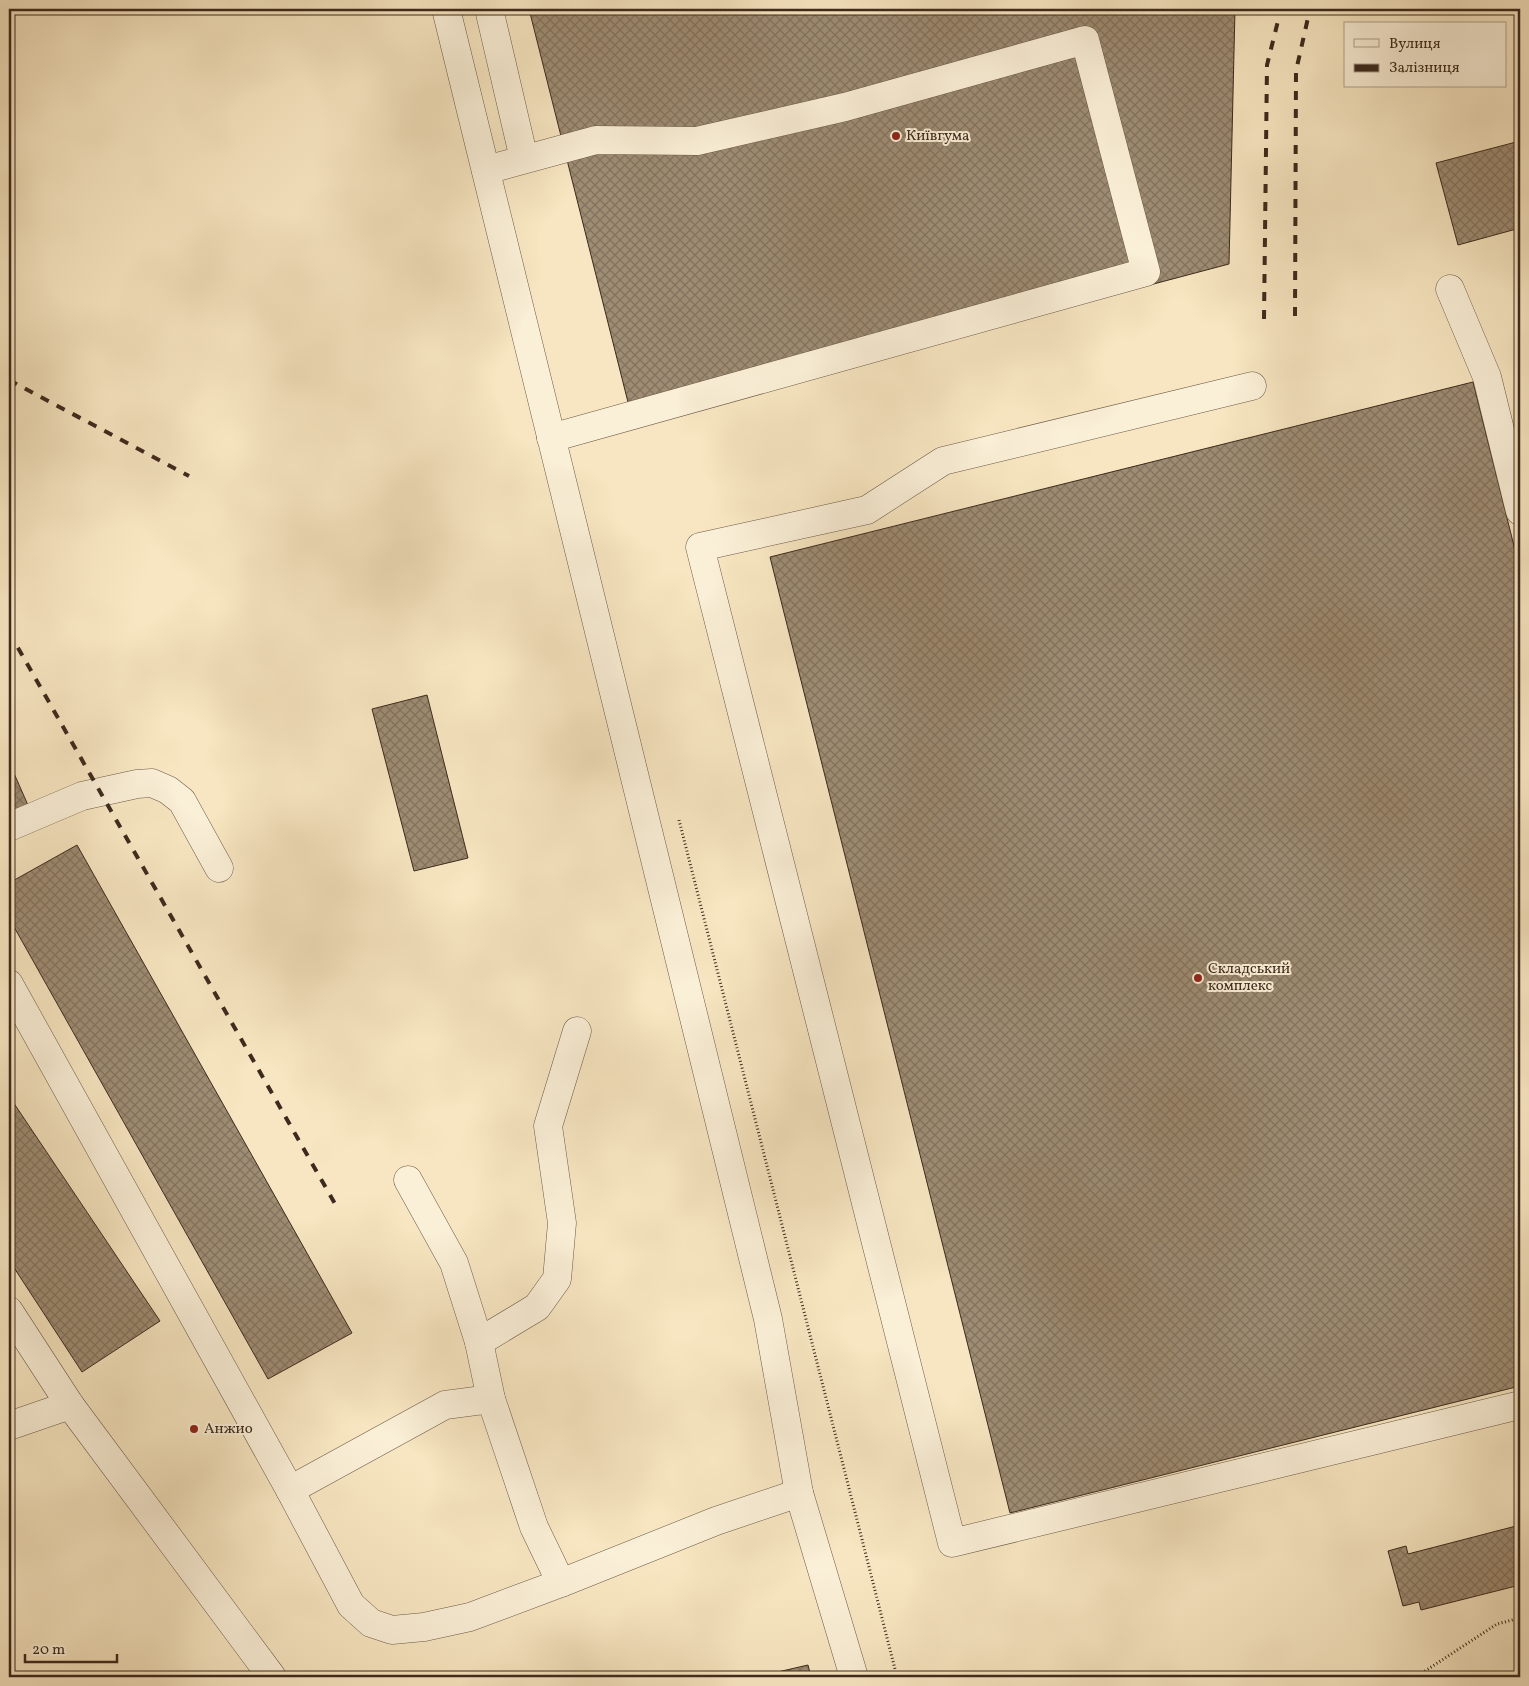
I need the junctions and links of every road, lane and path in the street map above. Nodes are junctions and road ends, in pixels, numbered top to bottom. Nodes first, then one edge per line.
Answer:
1 (446, 9) edge
2 (489, 9) edge
3 (524, 160) junction
4 (486, 170) junction
5 (1450, 289) dead end
6 (1252, 386) dead end
7 (551, 438) junction
8 (1520, 511) edge
9 (678, 819) dead end
10 (9, 827) edge
11 (219, 868) dead end
12 (9, 984) edge
13 (577, 1031) dead end
14 (408, 1180) dead end
15 (9, 1310) edge
16 (479, 1342) junction
17 (491, 1399) junction
18 (70, 1405) junction
19 (1520, 1405) edge
20 (9, 1426) edge
21 (290, 1490) junction
22 (799, 1493) junction
23 (561, 1583) junction
24 (1520, 1618) edge
25 (272, 1677) edge
26 (854, 1677) edge
27 (897, 1677) edge
28 (1416, 1677) edge

1 - 4 street
2 - 3 street
3 - 4 street
3 - 7 street
4 - 7 street
5 - 8 street
6 - 19 street
7 - 22 street
9 - 27 path
10 - 11 street
12 - 21 street
13 - 16 street
14 - 16 street
15 - 18 street
16 - 17 street
17 - 21 street
17 - 23 street
18 - 20 street
18 - 25 street
21 - 23 street
22 - 23 street
22 - 26 street
24 - 28 path

